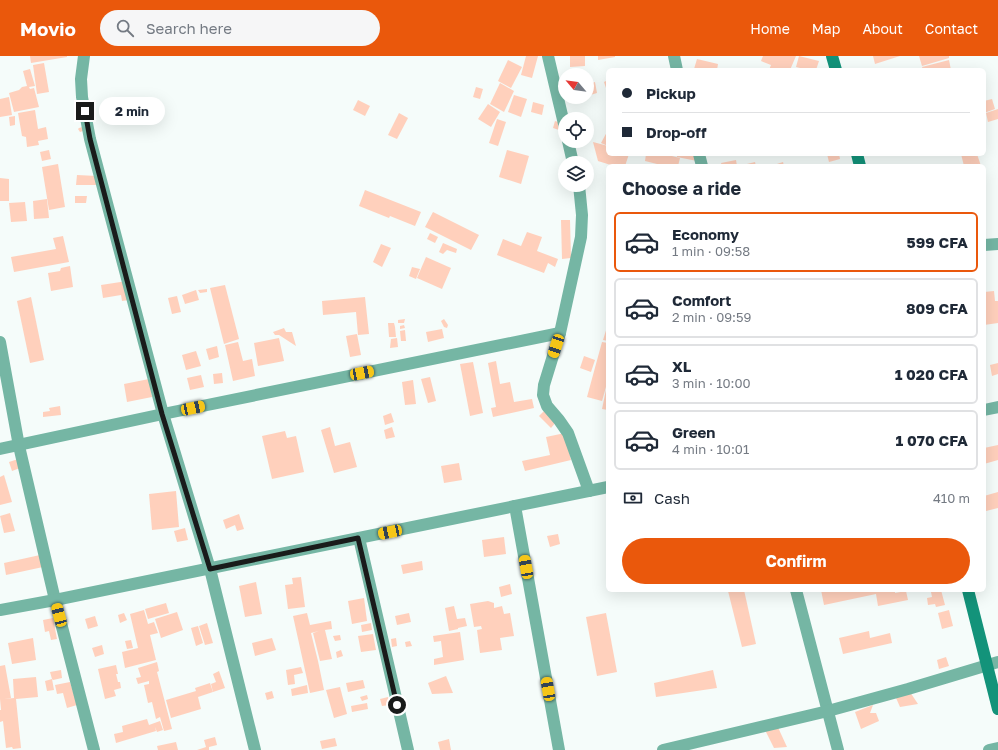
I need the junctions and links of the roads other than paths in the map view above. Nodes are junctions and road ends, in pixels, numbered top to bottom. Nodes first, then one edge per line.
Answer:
1 (84, 56) edge
2 (548, 56) edge
3 (674, 56) edge
4 (832, 56) edge
5 (677, 68) edge
6 (835, 68) edge
7 (561, 112) edge
8 (579, 192) edge
9 (998, 244) edge
10 (986, 245) edge
11 (560, 333) junction
12 (0, 342) edge
13 (998, 407) edge
14 (986, 410) edge
15 (162, 414) junction
16 (19, 446) junction
17 (0, 449) edge
18 (606, 488) edge
19 (589, 491) junction
20 (515, 506) junction
21 (358, 538) junction
22 (210, 569) junction
23 (797, 592) edge
24 (969, 592) edge
25 (55, 600) junction
26 (0, 610) edge
27 (992, 664) edge
28 (998, 709) edge
29 (828, 711) junction
30 (998, 748) edge
31 (94, 750) edge
32 (255, 750) edge
33 (408, 750) edge
34 (559, 750) edge
35 (663, 750) edge
36 (838, 750) edge
37 (989, 750) edge

1 - 15 street
2 - 7 street
3 - 5 street
4 - 6 street
8 - 11 street
9 - 10 street
11 - 15 street
11 - 19 street
12 - 16 street
13 - 14 street
15 - 16 street
15 - 22 street
16 - 17 street
16 - 25 street
18 - 19 street
19 - 20 street
20 - 21 street
20 - 34 street
21 - 22 street
21 - 33 street
22 - 25 street
22 - 32 street
23 - 29 street
24 - 27 street
25 - 26 street
25 - 31 street
27 - 28 street
27 - 29 street
29 - 35 street
29 - 36 street
30 - 37 street

